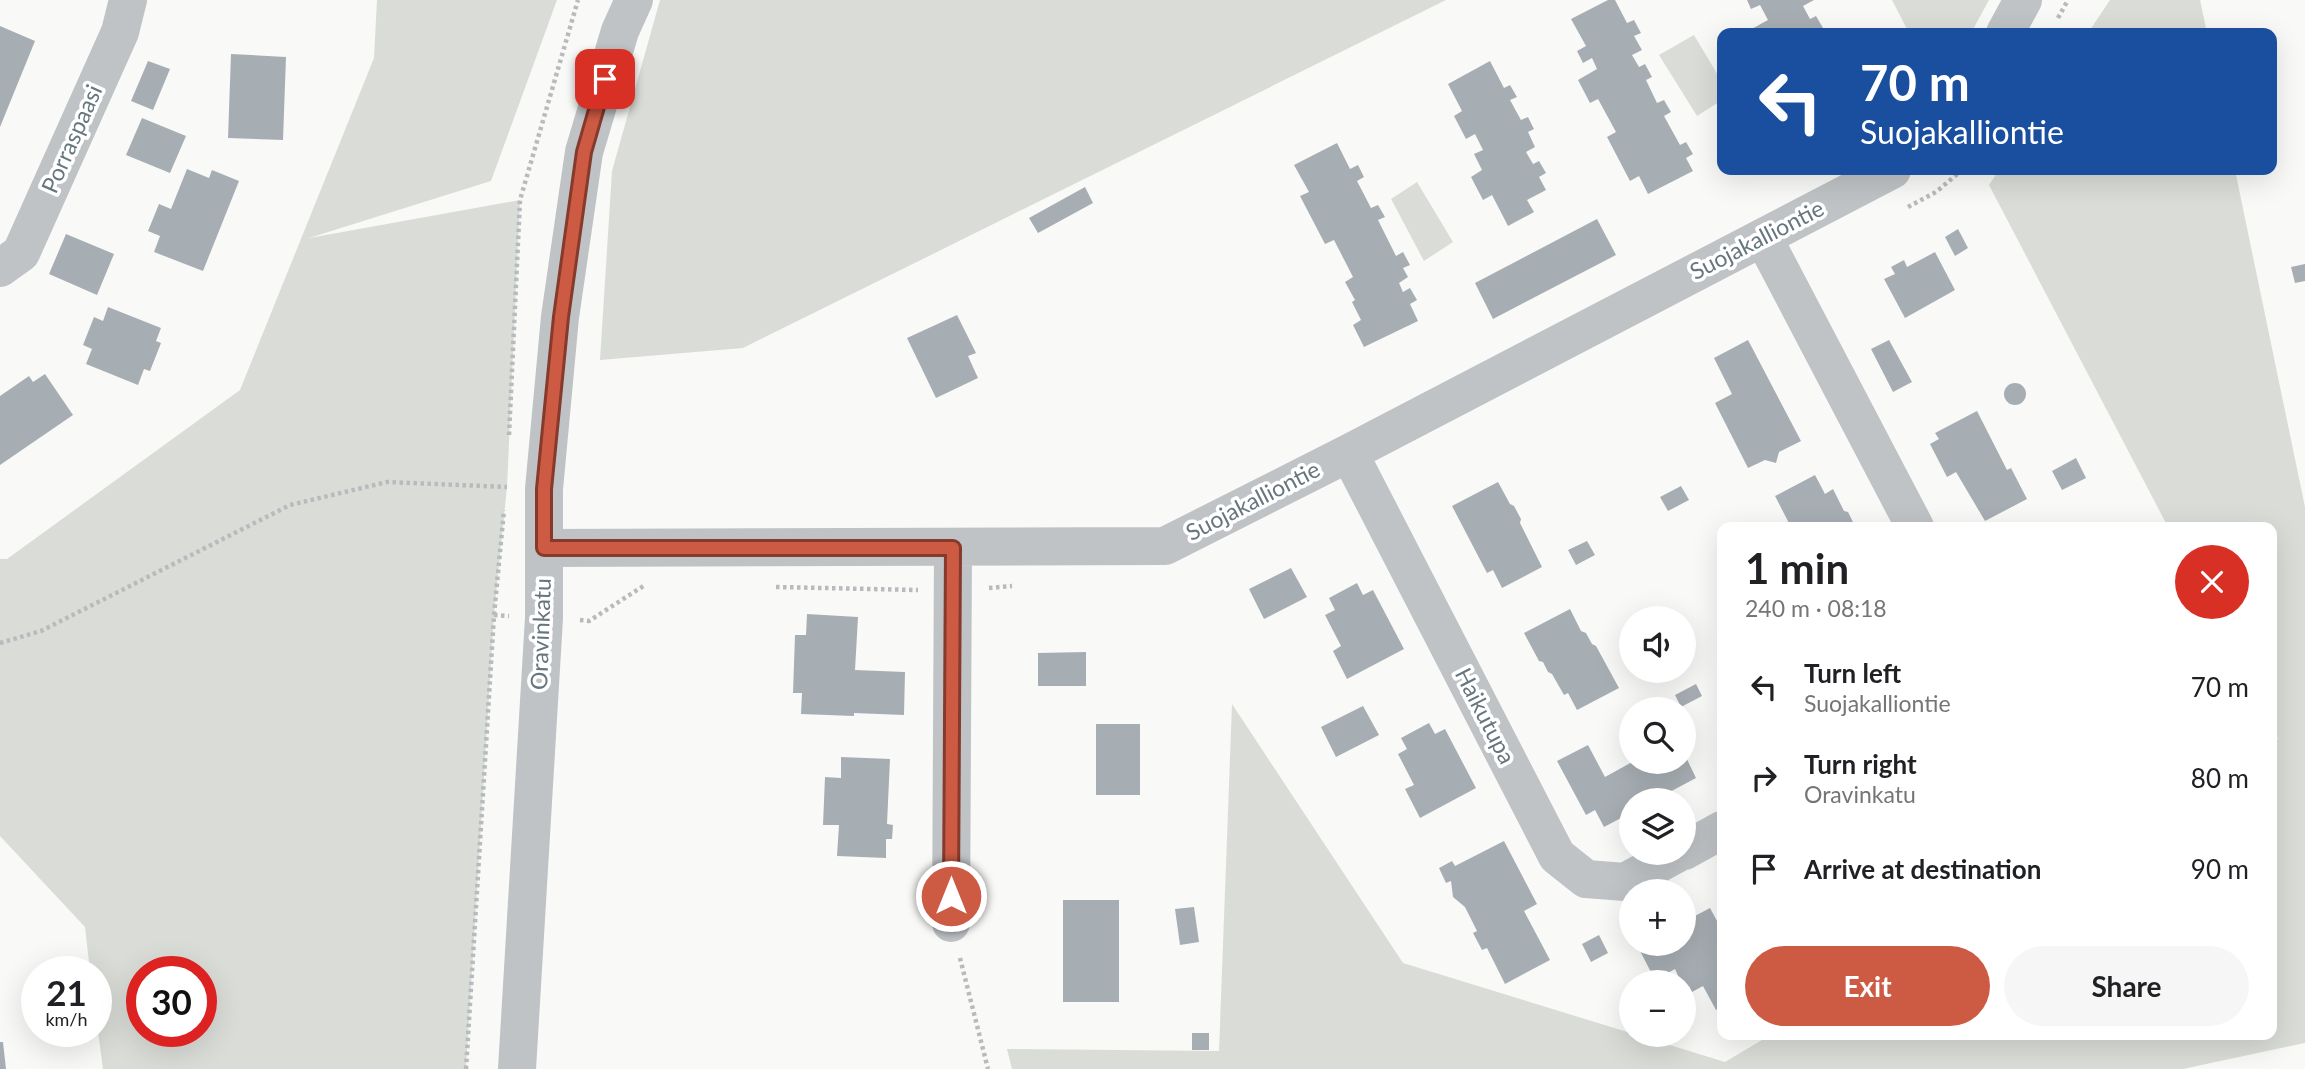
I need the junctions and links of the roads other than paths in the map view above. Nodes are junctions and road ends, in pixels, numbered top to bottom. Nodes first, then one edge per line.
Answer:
1 (128, 0) edge
2 (634, 0) edge
3 (2024, 0) edge
4 (2008, 28) edge
5 (1882, 175) edge
6 (1763, 237) junction
7 (0, 268) edge
8 (1349, 453) junction
9 (1912, 522) edge
10 (544, 548) junction
11 (953, 548) junction
12 (1717, 833) edge
13 (1696, 844) edge
14 (1656, 865) edge
15 (951, 923) road end
16 (517, 1069) edge

1 - 7 street, Porraspaasi
2 - 10 street, Oravinkatu
3 - 4 street
5 - 6 street, Suojakalliontie
6 - 8 street, Suojakalliontie
6 - 9 street
8 - 11 street, Suojakalliontie
8 - 14 street, Haikutupa
10 - 11 street, Suojakalliontie
10 - 16 street, Oravinkatu
11 - 15 street
12 - 13 street, Haikutupa

